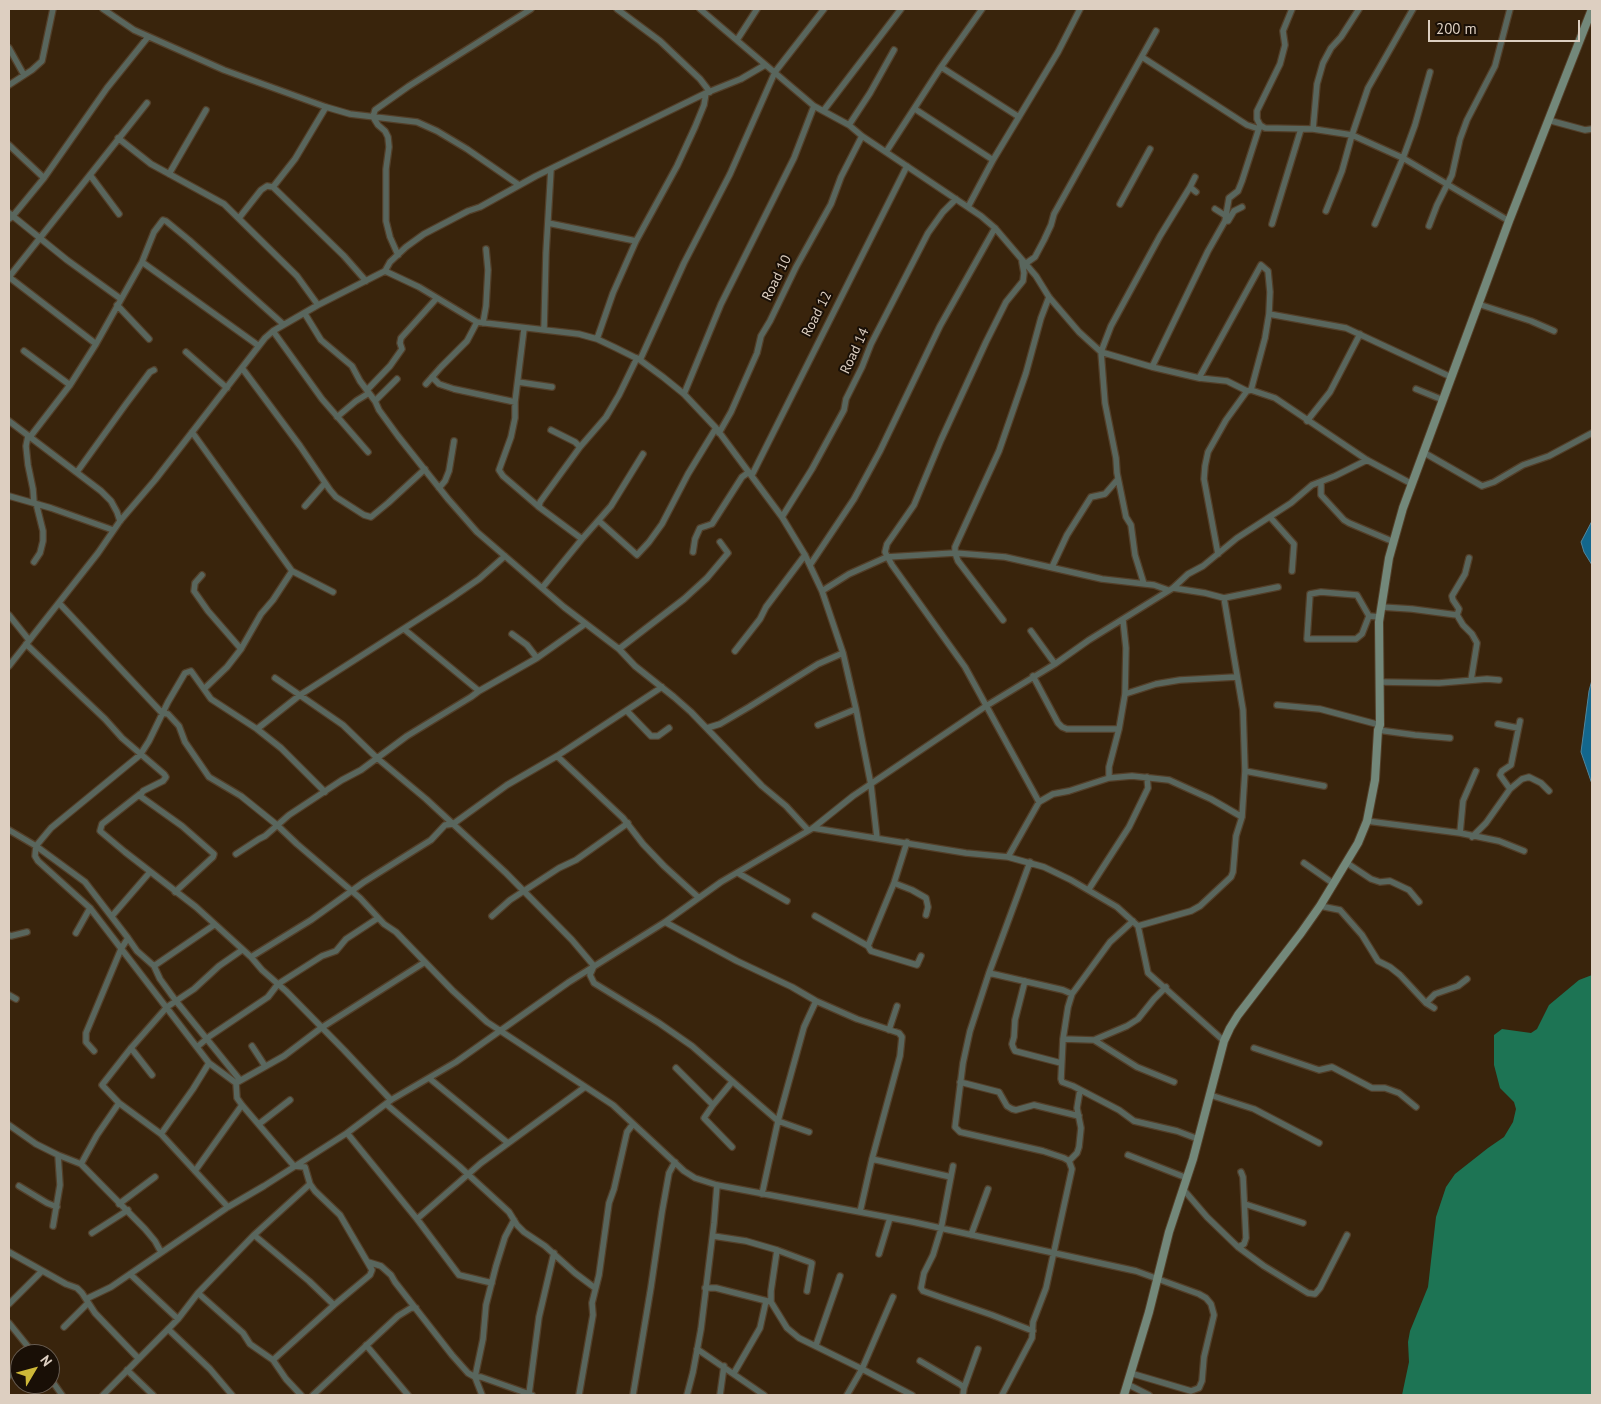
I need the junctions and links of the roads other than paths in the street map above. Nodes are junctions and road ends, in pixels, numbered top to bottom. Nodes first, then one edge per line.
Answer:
1 (53, 9) edge
2 (104, 9) edge
3 (531, 9) edge
4 (617, 9) edge
5 (700, 9) edge
6 (757, 9) edge
7 (824, 9) edge
8 (901, 9) edge
9 (982, 9) edge
10 (1080, 9) edge
11 (1292, 9) edge
12 (1359, 9) edge
13 (1413, 9) edge
14 (1510, 9) edge
15 (1592, 9) edge
16 (1156, 31) dead end
17 (148, 37) junction
18 (737, 40) junction
19 (9, 48) edge
20 (894, 50) dead end
21 (1142, 57) junction
22 (765, 65) junction
23 (941, 67) junction
24 (775, 72) junction
25 (1430, 72) dead end
26 (24, 75) junction
27 (9, 85) edge
28 (708, 92) junction
29 (147, 103) dead end
30 (814, 106) junction
31 (326, 107) junction
32 (915, 109) junction
33 (206, 110) dead end
34 (824, 110) junction
35 (373, 117) junction
36 (1019, 117) junction
37 (1548, 120) junction
38 (849, 125) junction
39 (1259, 127) junction
40 (1592, 128) edge
41 (1301, 129) junction
42 (1313, 129) junction
43 (1352, 135) junction
44 (862, 136) junction
45 (118, 138) junction
46 (9, 145) edge
47 (1150, 149) dead end
48 (886, 152) junction
49 (1403, 158) junction
50 (993, 160) junction
51 (906, 166) junction
52 (551, 169) junction
53 (169, 174) junction
54 (90, 175) junction
55 (1195, 177) dead end
56 (44, 178) junction
57 (1448, 183) junction
58 (519, 185) junction
59 (273, 187) junction
60 (1190, 187) junction
61 (1196, 192) dead end
62 (956, 199) junction
63 (1120, 204) dead end
64 (968, 207) junction
65 (1242, 207) dead end
66 (1215, 209) dead end
67 (1326, 211) dead end
68 (119, 214) dead end
69 (10, 216) edge
70 (239, 218) junction
71 (1225, 218) junction
72 (1509, 221) junction
73 (548, 223) junction
74 (1272, 224) dead end
75 (1375, 224) dead end
76 (1429, 226) dead end
77 (995, 228) junction
78 (40, 238) junction
79 (636, 241) junction
80 (486, 249) dead end
81 (398, 255) junction
82 (142, 262) junction
83 (1023, 262) junction
84 (385, 271) junction
85 (9, 277) edge
86 (366, 282) junction
87 (1049, 297) junction
88 (121, 299) junction
89 (436, 299) junction
90 (1478, 304) junction
91 (117, 305) junction
92 (318, 305) junction
93 (305, 314) junction
94 (1269, 314) junction
95 (477, 322) junction
96 (484, 323) junction
97 (283, 324) junction
98 (524, 329) junction
99 (544, 330) junction
100 (273, 331) junction
101 (1554, 331) dead end
102 (1360, 334) junction
103 (149, 339) dead end
104 (597, 339) junction
105 (96, 344) junction
106 (258, 346) junction
107 (24, 351) dead end
108 (186, 352) dead end
109 (1101, 352) junction
110 (638, 359) junction
111 (1152, 367) junction
112 (242, 368) junction
113 (154, 370) dead end
114 (432, 377) junction
115 (1451, 377) junction
116 (1200, 378) junction
117 (397, 380) dead end
118 (518, 382) junction
119 (426, 384) dead end
120 (70, 385) junction
121 (552, 387) dead end
122 (227, 388) junction
123 (1416, 389) dead end
124 (1249, 390) junction
125 (368, 392) junction
126 (684, 394) junction
127 (1442, 400) junction
128 (376, 401) junction
129 (515, 402) junction
130 (337, 417) junction
131 (9, 420) edge
132 (1307, 421) junction
133 (551, 430) dead end
134 (718, 431) junction
135 (192, 432) junction
136 (1592, 433) edge
137 (29, 437) junction
138 (454, 441) dead end
139 (580, 447) junction
140 (368, 452) dead end
141 (1424, 452) junction
142 (643, 454) dead end
143 (1366, 460) junction
144 (424, 469) junction
145 (77, 472) junction
146 (750, 473) junction
147 (1118, 480) junction
148 (1321, 482) junction
149 (325, 483) junction
150 (1412, 484) junction
151 (440, 488) junction
152 (9, 496) edge
153 (36, 504) junction
154 (538, 504) junction
155 (305, 506) dead end
156 (782, 517) junction
157 (1270, 517) junction
158 (120, 521) junction
159 (599, 521) junction
160 (114, 530) junction
161 (582, 539) junction
162 (720, 542) dead end
163 (1394, 542) junction
164 (693, 552) dead end
165 (955, 553) junction
166 (1218, 554) junction
167 (805, 555) junction
168 (505, 556) junction
169 (887, 557) junction
170 (1469, 558) dead end
171 (34, 562) dead end
172 (810, 565) junction
173 (1052, 568) junction
174 (292, 571) junction
175 (1292, 571) dead end
176 (202, 575) dead end
177 (1144, 584) junction
178 (542, 588) junction
179 (1278, 588) dead end
180 (1170, 589) junction
181 (822, 591) junction
182 (333, 592) dead end
183 (1224, 598) junction
184 (59, 603) junction
185 (1381, 607) junction
186 (9, 615) edge
187 (1457, 615) junction
188 (1369, 616) junction
189 (1380, 617) junction
190 (1004, 620) dead end
191 (1122, 620) junction
192 (585, 624) junction
193 (404, 629) junction
194 (1031, 631) dead end
195 (512, 634) dead end
196 (28, 642) junction
197 (241, 649) junction
198 (619, 649) junction
199 (735, 651) dead end
200 (843, 653) junction
201 (537, 658) junction
202 (1055, 664) junction
203 (9, 666) edge
204 (1032, 676) junction
205 (1236, 677) junction
206 (275, 678) dead end
207 (1471, 680) junction
208 (1499, 680) dead end
209 (1379, 682) junction
210 (662, 687) junction
211 (204, 689) junction
212 (479, 690) junction
213 (1125, 694) junction
214 (300, 695) junction
215 (1277, 705) dead end
216 (986, 706) junction
217 (856, 709) junction
218 (627, 711) junction
219 (162, 713) junction
220 (1520, 721) dead end
221 (1498, 724) dead end
222 (818, 726) dead end
223 (1379, 727) junction
224 (669, 728) dead end
225 (707, 728) junction
226 (1518, 728) junction
227 (257, 729) junction
228 (1119, 729) junction
229 (1450, 738) dead end
230 (140, 755) junction
231 (557, 756) junction
232 (377, 758) junction
233 (1476, 771) dead end
234 (1245, 772) junction
235 (1148, 777) junction
236 (1110, 778) junction
237 (871, 784) junction
238 (1324, 786) dead end
239 (1510, 789) junction
240 (1549, 791) dead end
241 (325, 792) junction
242 (140, 794) junction
243 (1039, 802) junction
244 (1242, 817) junction
245 (1367, 821) junction
246 (628, 823) junction
247 (453, 824) junction
248 (277, 825) junction
249 (810, 829) junction
250 (9, 830) edge
251 (1460, 833) junction
252 (1472, 836) junction
253 (877, 838) junction
254 (907, 842) junction
255 (36, 846) junction
256 (1524, 851) dead end
257 (236, 854) dead end
258 (1008, 857) junction
259 (1030, 862) junction
260 (1304, 863) dead end
261 (1347, 863) junction
262 (150, 872) junction
263 (738, 873) junction
264 (894, 883) junction
265 (1334, 884) junction
266 (1089, 889) junction
267 (351, 891) junction
268 (175, 892) junction
269 (524, 892) junction
270 (698, 897) junction
271 (788, 901) dead end
272 (1419, 902) dead end
273 (1320, 906) junction
274 (90, 908) junction
275 (926, 915) dead end
276 (112, 916) junction
277 (492, 916) dead end
278 (816, 916) dead end
279 (378, 918) junction
280 (665, 922) junction
281 (1135, 923) junction
282 (214, 925) junction
283 (27, 932) dead end
284 (76, 933) dead end
285 (9, 935) edge
286 (128, 938) junction
287 (868, 946) junction
288 (121, 949) junction
289 (242, 950) junction
290 (921, 956) dead end
291 (251, 957) junction
292 (425, 962) junction
293 (154, 966) junction
294 (594, 966) junction
295 (989, 973) junction
296 (1467, 979) dead end
297 (1025, 981) junction
298 (278, 984) junction
299 (1166, 987) junction
300 (1072, 994) junction
301 (9, 995) edge
302 (16, 999) dead end
303 (176, 1001) junction
304 (816, 1001) junction
305 (1426, 1003) junction
306 (897, 1006) dead end
307 (167, 1007) junction
308 (1434, 1008) dead end
309 (321, 1028) junction
310 (502, 1030) junction
311 (889, 1030) junction
312 (207, 1039) junction
313 (1063, 1039) junction
314 (1094, 1040) junction
315 (1224, 1041) junction
316 (252, 1046) dead end
317 (197, 1047) junction
318 (131, 1048) junction
319 (1254, 1048) dead end
320 (94, 1052) dead end
321 (209, 1063) junction
322 (1061, 1063) junction
323 (265, 1066) junction
324 (676, 1068) dead end
325 (152, 1075) dead end
326 (429, 1078) junction
327 (238, 1082) junction
328 (732, 1082) junction
329 (960, 1082) junction
330 (1174, 1082) dead end
331 (585, 1087) junction
332 (1080, 1090) junction
333 (1210, 1094) junction
334 (290, 1100) dead end
335 (388, 1102) junction
336 (120, 1103) junction
337 (713, 1104) junction
338 (242, 1105) junction
339 (1416, 1107) dead end
340 (1079, 1116) junction
341 (778, 1121) junction
342 (259, 1124) junction
343 (633, 1124) junction
344 (9, 1125) edge
345 (347, 1132) junction
346 (809, 1132) dead end
347 (161, 1134) junction
348 (1198, 1139) junction
349 (508, 1142) junction
350 (1319, 1143) dead end
351 (732, 1147) dead end
352 (58, 1155) junction
353 (1128, 1155) dead end
354 (872, 1159) junction
355 (1069, 1161) junction
356 (675, 1162) junction
357 (81, 1164) junction
358 (294, 1166) junction
359 (953, 1166) dead end
360 (195, 1172) junction
361 (1241, 1172) dead end
362 (468, 1175) junction
363 (951, 1176) junction
364 (155, 1177) dead end
365 (1187, 1178) junction
366 (310, 1184) junction
367 (717, 1185) junction
368 (19, 1186) dead end
369 (988, 1189) dead end
370 (1183, 1189) junction
371 (762, 1194) junction
372 (119, 1204) junction
373 (1245, 1204) junction
374 (228, 1206) junction
375 (57, 1207) junction
376 (128, 1210) junction
377 (860, 1212) junction
378 (890, 1218) junction
379 (417, 1219) junction
380 (514, 1220) junction
381 (1303, 1223) dead end
382 (53, 1226) dead end
383 (942, 1228) junction
384 (92, 1233) dead end
385 (254, 1235) junction
386 (971, 1235) junction
387 (1347, 1235) dead end
388 (712, 1236) junction
389 (1238, 1246) junction
390 (778, 1250) junction
391 (9, 1252) edge
392 (160, 1252) junction
393 (554, 1253) junction
394 (1054, 1253) junction
395 (878, 1254) dead end
396 (368, 1262) junction
397 (42, 1271) junction
398 (130, 1274) junction
399 (840, 1276) dead end
400 (1157, 1278) junction
401 (492, 1283) junction
402 (595, 1288) junction
403 (706, 1288) junction
404 (807, 1291) dead end
405 (198, 1293) junction
406 (893, 1297) dead end
407 (87, 1301) junction
408 (768, 1301) junction
409 (9, 1304) edge
410 (334, 1305) junction
411 (416, 1308) junction
412 (178, 1319) junction
413 (9, 1323) edge
414 (64, 1327) dead end
415 (168, 1329) junction
416 (1033, 1331) junction
417 (24, 1344) edge
418 (366, 1345) junction
419 (816, 1345) junction
420 (697, 1348) junction
421 (978, 1349) dead end
422 (138, 1358) junction
423 (273, 1360) junction
424 (920, 1361) dead end
425 (724, 1366) junction
426 (862, 1369) junction
427 (127, 1370) junction
428 (734, 1373) junction
429 (1130, 1373) junction
430 (475, 1377) junction
431 (1127, 1384) junction
432 (964, 1388) junction
433 (104, 1395) edge
434 (153, 1395) edge
435 (232, 1395) edge
436 (301, 1395) edge
437 (313, 1395) edge
438 (408, 1395) edge
439 (482, 1395) edge
440 (531, 1395) edge
441 (579, 1395) edge
442 (633, 1395) edge
443 (687, 1395) edge
444 (720, 1395) edge
445 (764, 1395) edge
446 (847, 1395) edge
447 (912, 1395) edge
448 (963, 1395) edge
449 (1002, 1395) edge
450 (1124, 1395) edge
451 (1150, 1395) edge

1 - 26 street
2 - 17 street
3 - 35 street
4 - 28 street
5 - 18 street
6 - 18 street
7 - 24 street
8 - 34 street
9 - 23 street
10 - 36 street
11 - 39 street
12 - 42 street
13 - 43 street
14 - 57 street
15 - 37 street
16 - 21 street
17 - 31 street
17 - 56 street
18 - 22 street
19 - 26 street
20 - 38 street
21 - 39 street
21 - 83 street
22 - 24 street
22 - 28 street
23 - 32 street
23 - 36 street
24 - 30 street
24 - 110 street
25 - 49 street
26 - 27 street
28 - 52 street
28 - 79 street
29 - 45 street
30 - 34 street
30 - 126 street
31 - 35 street
31 - 59 street
32 - 48 street
32 - 50 street
33 - 53 street
34 - 38 street
35 - 58 street
35 - 81 street
36 - 50 street
37 - 40 street
37 - 72 street
38 - 44 street
39 - 41 street
39 - 71 street
41 - 42 street
41 - 74 street
42 - 43 street
43 - 49 street
43 - 67 street
44 - 48 street
44 - 134 street, Road 10
45 - 53 street
45 - 54 street
46 - 56 street
47 - 63 street
48 - 51 street
49 - 57 street
49 - 75 street
50 - 64 street
51 - 62 street
51 - 146 street, Road 12
52 - 58 street
52 - 73 street
53 - 70 street
54 - 68 street
54 - 78 street
55 - 60 street
56 - 69 street
57 - 72 street
57 - 76 street
58 - 81 street
59 - 70 street
59 - 86 street
60 - 61 street
60 - 109 street
62 - 64 street
62 - 156 street, Road 14
64 - 77 street
65 - 71 street
66 - 71 street
69 - 78 street
70 - 92 street
71 - 111 street
72 - 90 street
73 - 79 street
73 - 99 street
77 - 83 street
77 - 172 street
78 - 85 street
78 - 88 street
79 - 104 street
80 - 96 street
81 - 84 street
82 - 88 street
82 - 97 street
82 - 106 street
83 - 87 street
83 - 169 street
84 - 86 street
84 - 89 street
85 - 105 street
86 - 92 street
87 - 109 street
87 - 165 street
88 - 91 street
89 - 95 street
89 - 125 street
90 - 101 street
90 - 115 street
91 - 103 street
91 - 105 street
92 - 93 street
93 - 97 street
93 - 125 street
94 - 102 street
94 - 116 street
94 - 124 street
95 - 96 street
95 - 114 street
96 - 98 street
97 - 100 street
98 - 99 street
98 - 118 street
99 - 104 street
100 - 106 street
100 - 130 street
102 - 115 street
102 - 132 street
104 - 110 street
105 - 120 street
106 - 112 street
107 - 120 street
108 - 122 street
109 - 111 street
109 - 147 street
110 - 126 street
110 - 139 street
111 - 116 street
112 - 122 street
112 - 149 street
113 - 145 street
114 - 119 street
114 - 129 street
115 - 127 street
116 - 124 street
117 - 128 street
118 - 121 street
118 - 129 street
120 - 137 street
122 - 135 street
123 - 127 street
124 - 132 street
124 - 166 street
125 - 128 street
125 - 130 street
126 - 134 street
127 - 141 street
128 - 144 street
129 - 154 street
130 - 140 street
131 - 137 street
132 - 143 street
133 - 139 street
134 - 146 street
134 - 159 street, Road 10
135 - 158 street
135 - 174 street
136 - 141 street
137 - 145 street
137 - 153 street
138 - 151 street
139 - 154 street
141 - 150 street
142 - 159 street
143 - 148 street
143 - 150 street
144 - 149 street
144 - 151 street
145 - 158 street
146 - 156 street
146 - 164 street, Road 12
147 - 173 street
147 - 177 street
148 - 157 street
148 - 163 street
149 - 155 street
150 - 163 street
151 - 168 street
152 - 153 street
153 - 160 street
153 - 171 street
154 - 161 street
156 - 167 street
157 - 166 street
157 - 175 street
158 - 160 street
159 - 161 street
160 - 184 street
161 - 178 street
162 - 198 street
163 - 185 street
165 - 169 street
165 - 173 street
165 - 190 street
166 - 180 street
167 - 172 street
167 - 199 street
168 - 178 street
168 - 193 street
169 - 181 street
169 - 216 street
170 - 187 street
172 - 181 street
173 - 177 street
174 - 182 street
174 - 197 street
176 - 197 street
177 - 180 street
178 - 192 street
179 - 183 street
180 - 183 street
180 - 191 street
181 - 200 street
183 - 205 street
184 - 196 street
184 - 219 street
185 - 187 street
185 - 189 street
186 - 196 street
187 - 207 street
188 - 188 street
188 - 189 street
189 - 209 street
191 - 202 street
191 - 213 street
192 - 198 street
192 - 201 street
193 - 212 street
193 - 214 street
194 - 202 street
195 - 201 street
196 - 203 street
196 - 230 street
197 - 211 street
198 - 210 street
200 - 217 street
200 - 225 street
201 - 212 street
202 - 204 street
204 - 216 street
204 - 228 street
205 - 213 street
205 - 234 street
206 - 214 street
207 - 208 street
207 - 209 street
209 - 223 street
210 - 218 street
210 - 225 street
211 - 219 street
211 - 227 street
212 - 232 street
213 - 228 street
214 - 227 street
214 - 232 street
215 - 223 street
216 - 237 street
216 - 243 street
217 - 222 street
217 - 237 street
218 - 224 street
218 - 231 street
219 - 230 street
219 - 248 street
220 - 226 street
221 - 226 street
223 - 229 street
223 - 245 street
225 - 249 street
226 - 239 street
227 - 241 street
228 - 236 street
230 - 242 street
230 - 255 street
231 - 246 street
231 - 247 street
232 - 241 street
232 - 247 street
233 - 251 street
234 - 238 street
234 - 244 street
235 - 236 street
235 - 244 street
235 - 266 street
236 - 243 street
237 - 249 street
237 - 253 street
239 - 240 street
239 - 252 street
241 - 248 street
242 - 262 street
242 - 268 street
243 - 258 street
244 - 281 street
245 - 251 street
245 - 261 street
246 - 269 street
246 - 270 street
247 - 267 street
247 - 269 street
248 - 257 street
248 - 267 street
249 - 253 street
249 - 263 street
250 - 255 street
251 - 252 street
252 - 256 street
253 - 254 street
254 - 258 street
254 - 264 street
255 - 274 street
255 - 276 street
258 - 259 street
259 - 266 street
259 - 295 street
260 - 265 street
261 - 265 street
261 - 272 street
262 - 268 street
262 - 276 street
263 - 270 street
263 - 271 street
264 - 275 street
264 - 287 street
265 - 273 street
266 - 281 street
267 - 279 street
267 - 291 street
268 - 282 street
269 - 277 street
269 - 294 street
270 - 280 street
273 - 305 street
273 - 315 street
274 - 284 street
274 - 288 street
276 - 286 street
278 - 287 street
279 - 292 street
279 - 298 street
280 - 294 street
280 - 304 street
281 - 299 street
281 - 300 street
282 - 289 street
282 - 293 street
283 - 285 street
286 - 288 street
286 - 293 street
287 - 290 street
288 - 307 street
288 - 320 street
289 - 291 street
289 - 303 street
291 - 298 street
292 - 309 street
292 - 310 street
293 - 303 street
294 - 310 street
294 - 328 street
295 - 297 street
295 - 329 street
296 - 305 street
297 - 300 street
297 - 322 street
298 - 309 street
298 - 312 street
299 - 314 street
299 - 315 street
300 - 313 street
301 - 302 street
303 - 307 street
303 - 312 street
304 - 311 street
304 - 341 street
305 - 308 street
306 - 311 street
307 - 317 street
307 - 318 street
309 - 323 street
309 - 335 street
310 - 326 street
310 - 331 street
311 - 354 street
312 - 317 street
312 - 327 street
313 - 314 street
313 - 322 street
314 - 330 street
315 - 333 street
316 - 323 street
317 - 321 street
318 - 325 street
318 - 336 street
319 - 339 street
321 - 327 street
321 - 347 street
322 - 332 street
323 - 327 street
324 - 337 street
326 - 335 street
326 - 349 street
327 - 338 street
328 - 337 street
328 - 341 street
329 - 340 street
329 - 355 street
331 - 343 street
331 - 349 street
332 - 340 street
332 - 348 street
333 - 348 street
333 - 350 street
334 - 342 street
335 - 345 street
335 - 362 street
336 - 347 street
336 - 357 street
337 - 351 street
338 - 342 street
338 - 360 street
340 - 355 street
341 - 346 street
341 - 371 street
342 - 358 street
343 - 356 street
343 - 402 street
344 - 352 street
345 - 358 street
345 - 379 street
347 - 360 street
348 - 365 street
349 - 362 street
352 - 357 street
352 - 375 street
353 - 365 street
354 - 363 street
354 - 377 street
355 - 394 street
356 - 367 street
356 - 442 street
357 - 372 street
358 - 366 street
358 - 374 street
359 - 363 street
360 - 374 street
361 - 373 street
362 - 379 street
362 - 380 street
363 - 383 street
364 - 372 street
365 - 370 street
366 - 385 street
366 - 396 street
367 - 371 street
367 - 388 street
368 - 375 street
369 - 386 street
370 - 389 street
370 - 400 street
371 - 377 street
372 - 376 street
373 - 381 street
373 - 389 street
374 - 392 street
375 - 382 street
376 - 384 street
376 - 392 street
377 - 378 street
378 - 383 street
378 - 395 street
379 - 401 street
380 - 393 street
380 - 401 street
383 - 386 street
383 - 416 street
385 - 405 street
385 - 410 street
386 - 394 street
387 - 389 street
388 - 390 street
388 - 403 street
390 - 404 street
390 - 408 street
391 - 397 street
392 - 398 street
393 - 402 street
393 - 440 street
394 - 400 street
394 - 416 street
396 - 410 street
396 - 411 street
397 - 407 street
397 - 409 street
398 - 407 street
398 - 412 street
399 - 419 street
400 - 429 street
400 - 429 street
401 - 430 street
402 - 441 street
403 - 408 street
403 - 420 street
405 - 412 street
405 - 423 street
406 - 426 street
407 - 414 street
407 - 422 street
408 - 419 street
408 - 428 street
410 - 423 street
411 - 418 street
411 - 430 street
412 - 415 street
413 - 417 street
415 - 422 street
415 - 435 street
416 - 449 street
418 - 437 street
418 - 438 street
419 - 426 street
420 - 425 street
420 - 443 street
421 - 432 street
422 - 427 street
423 - 436 street
424 - 432 street
425 - 428 street
425 - 444 street
426 - 446 street
426 - 447 street
427 - 433 street
427 - 434 street
428 - 445 street
429 - 431 street
430 - 439 street
430 - 440 street
431 - 450 street
431 - 451 street
432 - 448 street

